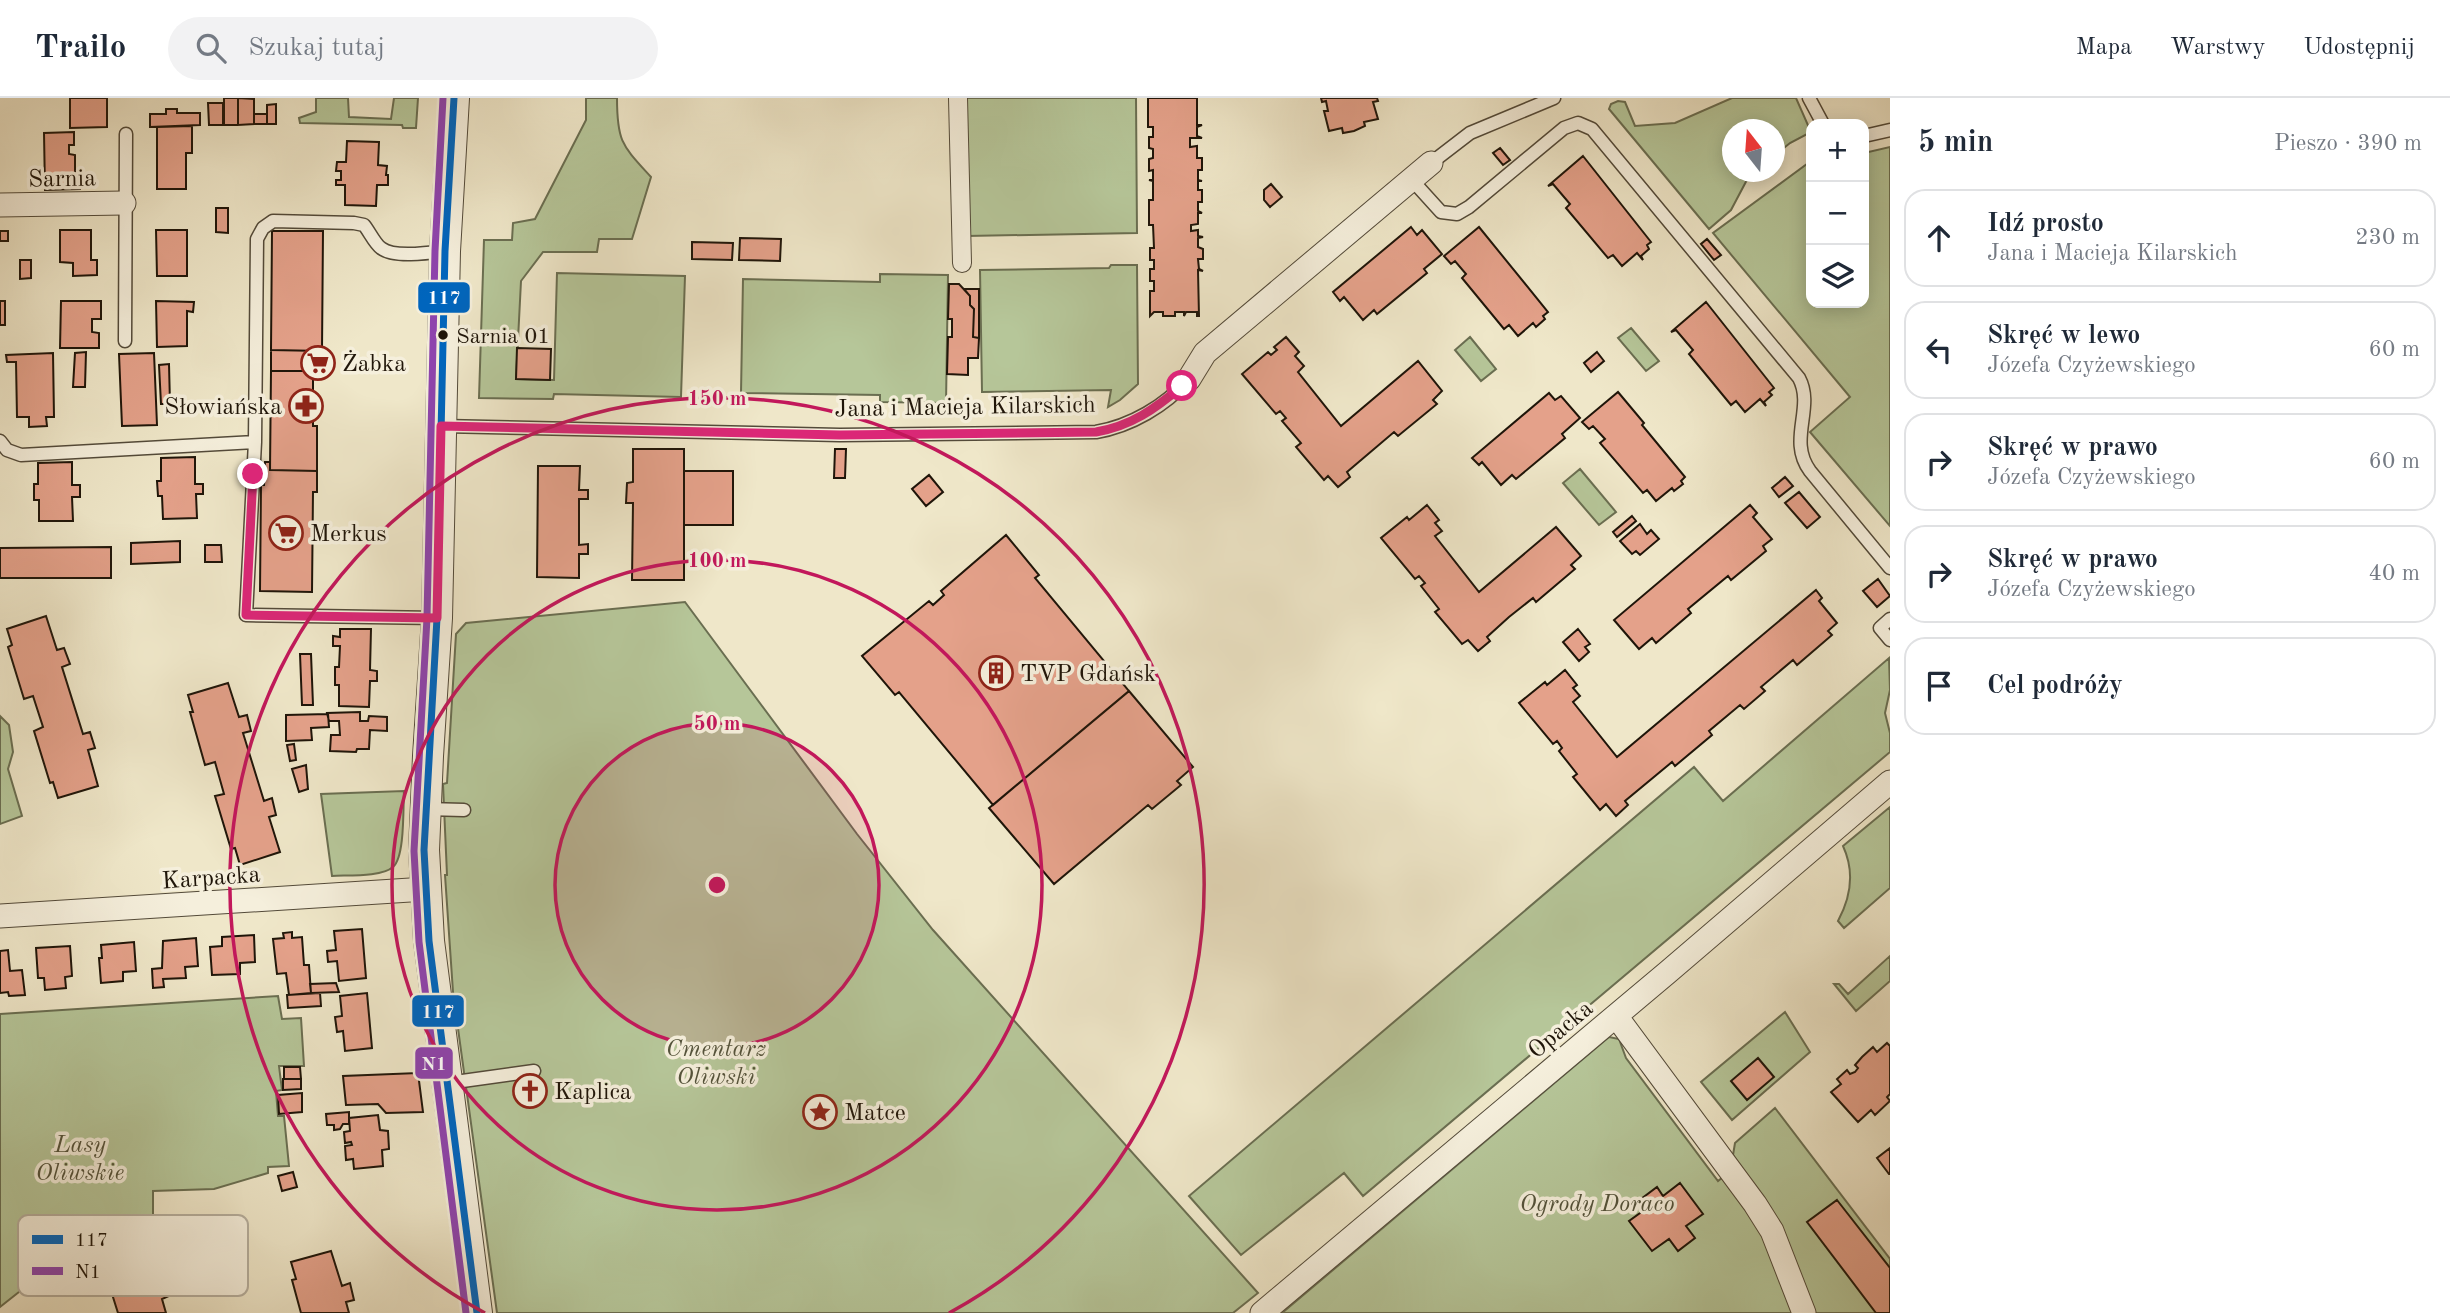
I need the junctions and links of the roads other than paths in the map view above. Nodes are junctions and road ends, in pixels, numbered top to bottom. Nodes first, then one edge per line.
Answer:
1 (454, 98) edge
2 (958, 98) edge
3 (1554, 98) edge
4 (1809, 98) edge
5 (1821, 119) edge
6 (1890, 130) edge
7 (126, 134) dead end
8 (1869, 135) edge
9 (1431, 163) joint
10 (1412, 180) junction
11 (124, 203) junction
12 (0, 205) edge
13 (444, 251) junction
14 (962, 263) dead end
15 (125, 341) dead end
16 (1189, 379) joint
17 (441, 426) junction
18 (0, 441) edge
19 (255, 442) junction
20 (1890, 568) edge
21 (437, 618) junction
22 (1890, 619) edge
23 (1890, 640) edge
24 (1890, 782) edge
25 (425, 808) junction
26 (464, 810) dead end
27 (426, 889) junction
28 (0, 916) edge
29 (1616, 1016) junction
30 (534, 1071) dead end
31 (448, 1083) junction
32 (477, 1313) edge
33 (1262, 1313) edge
34 (1804, 1313) edge

1 - 13 street
2 - 14 street
3 - 9 lane
4 - 5 lane
6 - 8 lane
7 - 11 lane
9 - 10 street, Jana i Macieja Kilarskich
10 - 16 street, Jana i Macieja Kilarskich
10 - 20 lane
11 - 12 street, Sarnia
11 - 15 lane
13 - 17 street
13 - 19 lane
16 - 17 lane, Jana i Macieja Kilarskich
17 - 21 street
18 - 19 lane
19 - 21 lane
21 - 25 street
22 - 23 lane
24 - 29 street, Opacka
25 - 26 lane
25 - 27 street
27 - 28 street, Karpacka
27 - 31 street
29 - 33 street, Opacka
29 - 34 street
30 - 31 lane
31 - 32 street

